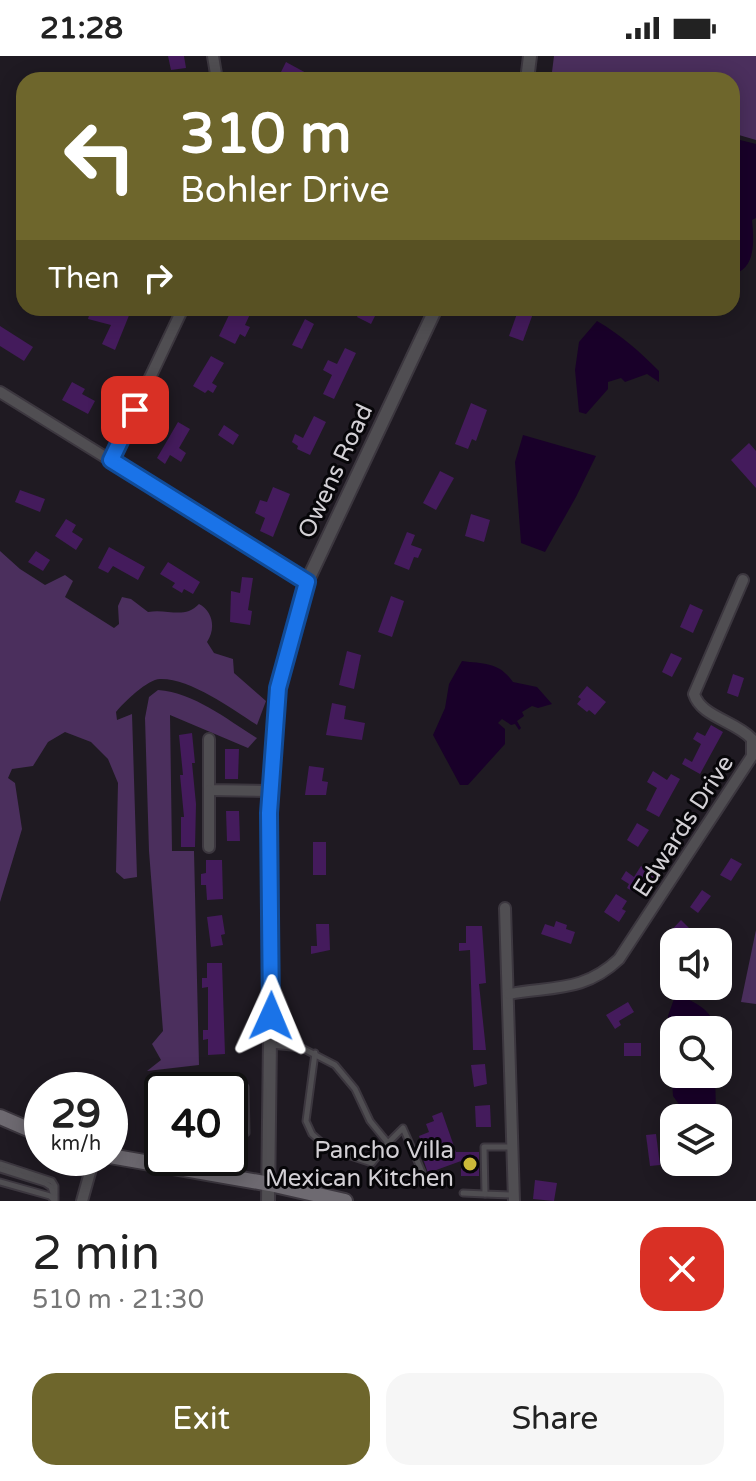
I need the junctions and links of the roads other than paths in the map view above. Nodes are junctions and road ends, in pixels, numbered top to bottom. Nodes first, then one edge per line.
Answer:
1 (179, 316) edge
2 (432, 316) edge
3 (0, 392) edge
4 (111, 460) junction
5 (743, 580) dead end
6 (307, 582) junction
7 (209, 739) dead end
8 (209, 790) junction
9 (270, 791) junction
10 (209, 847) dead end
11 (505, 908) dead end
12 (509, 994) junction
13 (270, 1045) junction
14 (315, 1053) junction
15 (0, 1117) edge
16 (24, 1127) edge
17 (388, 1143) junction
18 (510, 1147) junction
19 (128, 1159) edge
20 (0, 1166) edge
21 (422, 1172) dead end
22 (89, 1176) edge
23 (0, 1182) edge
24 (270, 1184) junction
25 (463, 1193) dead end
26 (485, 1194) junction
27 (513, 1198) edge
28 (55, 1201) edge
29 (82, 1201) edge
30 (268, 1201) edge
31 (345, 1201) edge

1 - 4 street
2 - 6 street, Owens Road
3 - 4 street
4 - 6 street
5 - 12 street, Edwards Drive
6 - 9 street, Owens Road
7 - 8 street
8 - 9 street
8 - 10 street
9 - 13 street, Owens Road
11 - 12 street
12 - 18 street
13 - 14 lane
13 - 24 street, Owens Road
14 - 17 lane
14 - 17 lane
15 - 16 main road
17 - 21 lane
18 - 26 lane
18 - 27 street
19 - 24 main road
20 - 28 lane
22 - 29 street
23 - 28 lane
24 - 30 street, Owens Road
24 - 31 main road
25 - 26 lane
26 - 27 lane

